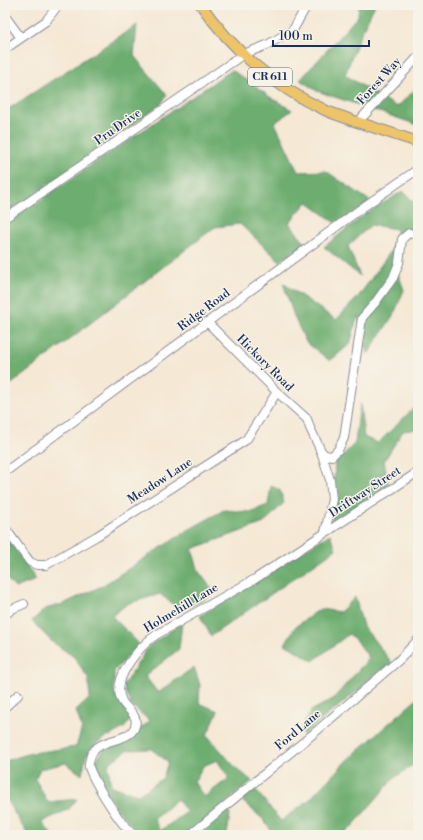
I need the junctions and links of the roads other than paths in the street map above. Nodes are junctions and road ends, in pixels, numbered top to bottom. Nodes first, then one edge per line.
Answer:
1 (58, 5) edge
2 (201, 5) edge
3 (307, 5) edge
4 (5, 16) edge
5 (21, 38) junction
6 (5, 50) edge
7 (244, 54) junction
8 (418, 57) edge
9 (358, 122) junction
10 (418, 142) edge
11 (418, 168) edge
12 (5, 218) edge
13 (418, 235) edge
14 (207, 322) junction
15 (277, 392) junction
16 (320, 450) junction
17 (5, 472) edge
18 (418, 472) edge
19 (5, 528) edge
20 (325, 533) junction
21 (24, 604) dead end
22 (5, 615) edge
23 (418, 640) edge
24 (18, 695) dead end
25 (5, 707) edge
26 (135, 835) edge
27 (190, 835) edge

1 - 5 street
2 - 7 main road, CR 611
3 - 7 street, Pru Drive
4 - 5 street
5 - 6 street
7 - 9 main road, CR 611
7 - 12 street, Pru Drive
8 - 9 street, Forest Way
9 - 10 main road, CR 611
11 - 14 street, Ridge Road
13 - 16 street
14 - 15 street, Hickory Road
14 - 17 street, Ridge Road
15 - 16 street, Hickory Road
15 - 19 street, Meadow Lane
16 - 20 street
18 - 20 street, Driftway Street
20 - 26 street, Holmehill Lane
21 - 22 street
23 - 27 street, Ford Lane
24 - 25 street

